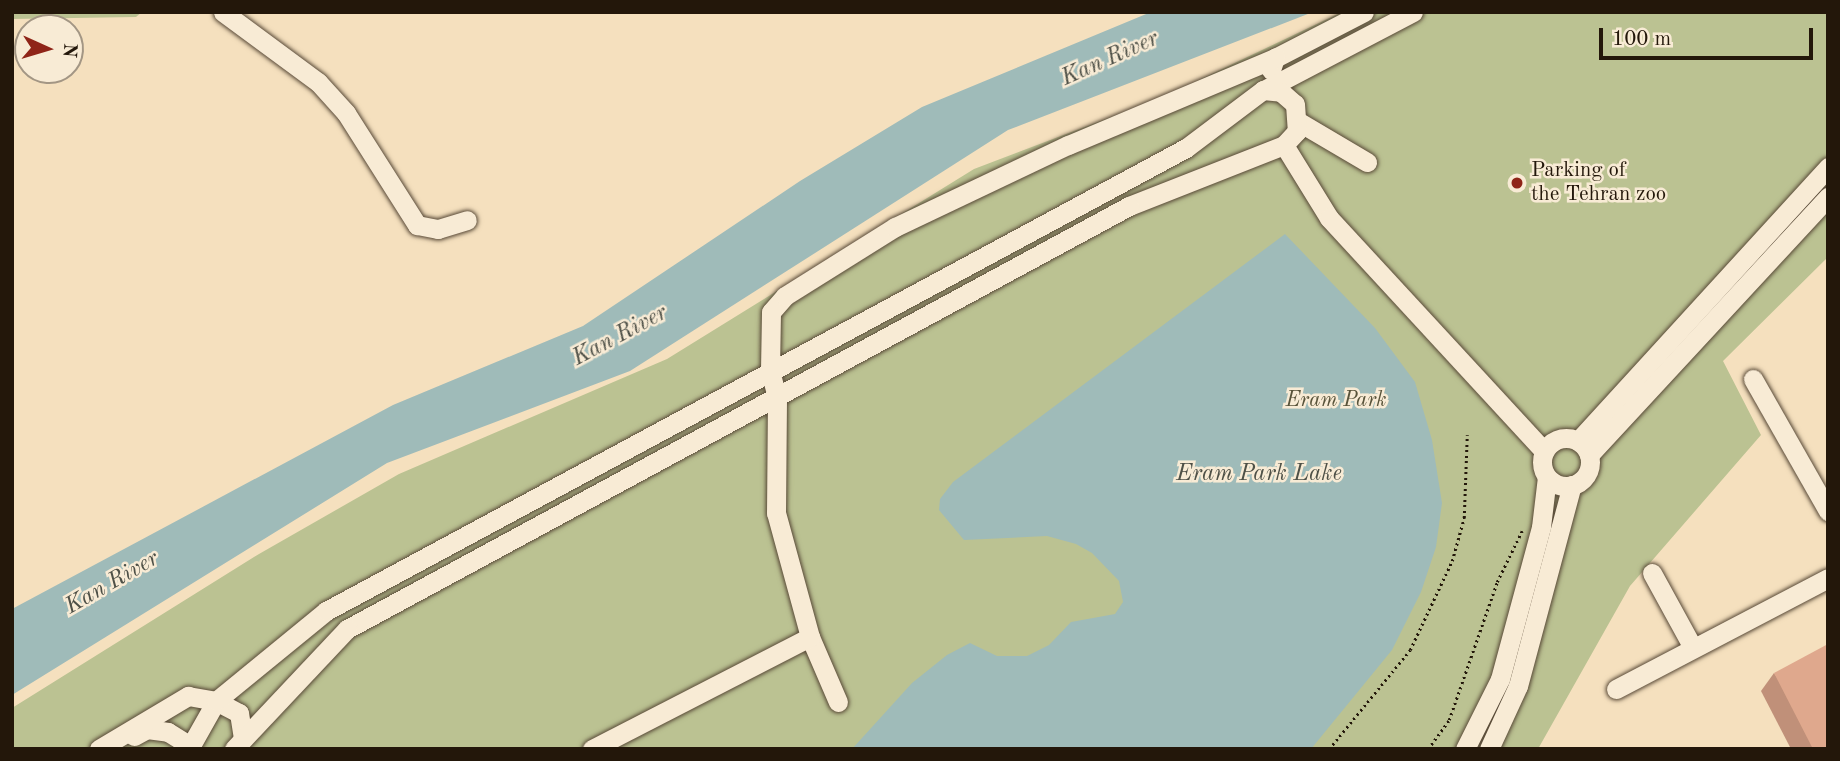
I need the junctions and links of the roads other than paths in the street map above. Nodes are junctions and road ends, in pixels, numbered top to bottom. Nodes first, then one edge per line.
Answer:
1 (223, 12) edge
2 (1364, 12) edge
3 (1413, 12) edge
4 (1275, 58) junction
5 (1263, 90) junction
6 (1299, 122) junction
7 (1284, 145) junction
8 (1367, 162) dead end
9 (1828, 167) edge
10 (1828, 197) edge
11 (467, 220) dead end
12 (770, 370) junction
13 (1753, 379) dead end
14 (778, 397) junction
15 (1584, 448) junction
16 (1544, 451) junction
17 (1547, 477) junction
18 (1572, 485) junction
19 (504, 511) junction
20 (1828, 511) edge
21 (518, 533) junction
22 (1653, 573) dead end
23 (1828, 578) edge
24 (810, 637) junction
25 (1693, 648) junction
26 (244, 676) junction
27 (1616, 689) dead end
28 (216, 701) junction
29 (838, 702) dead end
30 (269, 711) junction
31 (127, 739) edge
32 (239, 744) edge
33 (183, 748) edge
34 (99, 749) edge
35 (592, 749) edge
36 (1465, 749) edge
37 (1489, 749) edge

1 - 11 street
2 - 4 street
3 - 5 street
4 - 5 street
4 - 12 street
5 - 6 street
5 - 12 street
6 - 7 street
6 - 8 street
7 - 14 street
7 - 16 street
9 - 15 street
10 - 15 street
12 - 14 street
12 - 19 street
13 - 20 street
14 - 21 street
14 - 24 street
15 - 16 street
15 - 18 street
16 - 17 street
17 - 18 street
17 - 36 street
18 - 37 street
19 - 21 street
19 - 26 street
21 - 30 street
22 - 25 street
23 - 25 street
24 - 29 street
24 - 35 street
25 - 27 street
26 - 28 street
26 - 30 street
28 - 31 street
28 - 32 street
28 - 33 street
30 - 32 street
31 - 33 street
31 - 34 street

